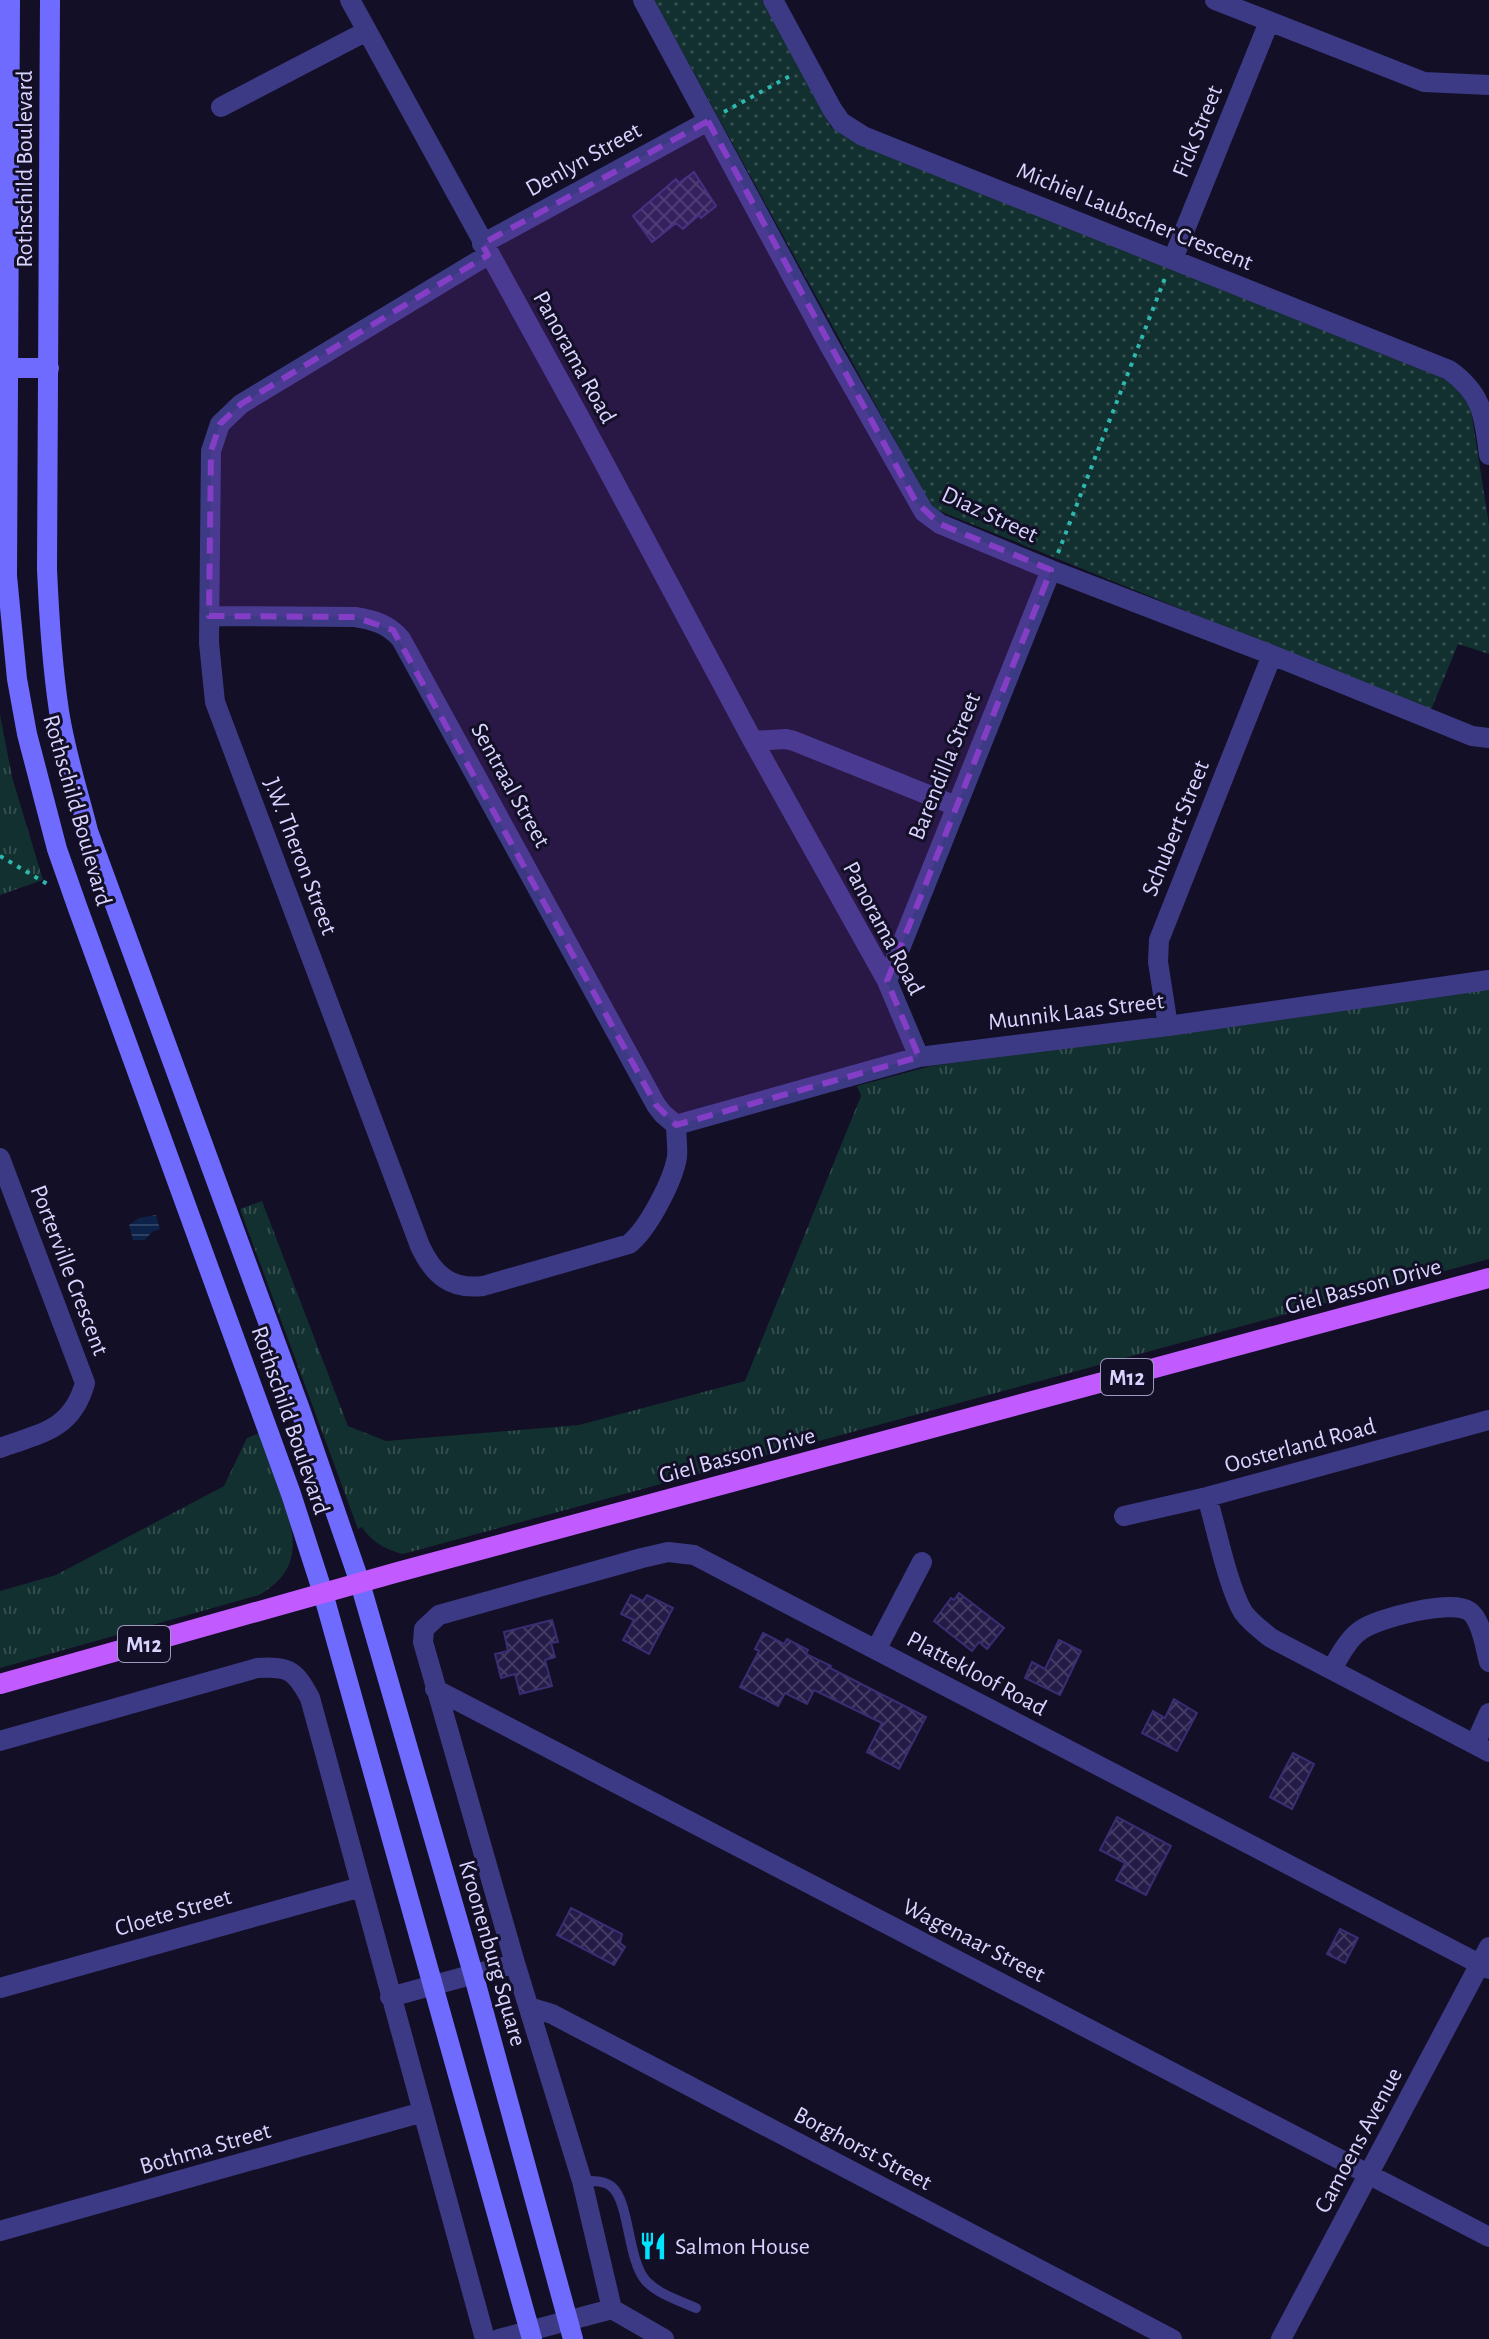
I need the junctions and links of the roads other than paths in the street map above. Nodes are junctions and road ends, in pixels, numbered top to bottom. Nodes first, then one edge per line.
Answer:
1 (10, 0) edge
2 (50, 0) edge
3 (350, 0) edge
4 (643, 0) edge
5 (773, 0) edge
6 (1215, 0) edge
7 (1269, 22) junction
8 (367, 31) junction
9 (1489, 85) edge
10 (221, 107) dead end
11 (708, 121) junction
12 (485, 249) junction
13 (1173, 259) junction
14 (5, 368) edge
15 (49, 368) junction
16 (1489, 455) edge
17 (1051, 570) junction
18 (209, 616) junction
19 (1272, 655) junction
20 (1489, 738) edge
21 (753, 741) junction
22 (956, 806) junction
23 (1489, 980) edge
24 (887, 981) junction
25 (1168, 1026) junction
26 (919, 1057) junction
27 (676, 1125) junction
28 (0, 1158) edge
29 (1489, 1278) edge
30 (1489, 1420) edge
31 (0, 1448) edge
32 (1207, 1497) junction
33 (1124, 1516) dead end
34 (922, 1562) dead end
35 (360, 1583) junction
36 (323, 1593) junction
37 (424, 1629) joint
38 (876, 1650) junction
39 (1489, 1662) edge
40 (1332, 1669) junction
41 (0, 1684) edge
42 (435, 1689) junction
43 (1489, 1713) edge
44 (0, 1741) edge
45 (1482, 1748) edge
46 (361, 1887) junction
47 (1486, 1960) edge
48 (515, 1963) junction
49 (473, 1973) junction
50 (431, 1985) junction
51 (0, 1988) edge
52 (390, 1997) junction
53 (529, 2007) junction
54 (423, 2112) junction
55 (1370, 2175) junction
56 (582, 2181) junction
57 (0, 2231) edge
58 (1489, 2237) edge
59 (696, 2308) dead end
60 (612, 2309) junction
61 (570, 2330) edge
62 (530, 2335) edge
63 (485, 2339) edge
64 (499, 2339) edge
65 (664, 2339) edge
66 (1172, 2339) edge
67 (1281, 2339) edge

1 - 14 street, Rothschild Boulevard
2 - 15 street, Rothschild Boulevard
3 - 8 street, Panorama Road
4 - 11 street, Diaz Street
5 - 13 street, Michiel Laubscher Crescent
6 - 7 street
7 - 9 street
7 - 13 street, Fick Street
8 - 10 street
8 - 12 street, Panorama Road
11 - 12 street, Denlyn Street
11 - 17 street, Diaz Street
12 - 18 street, J.W. Theron Street
12 - 21 street, Panorama Road
13 - 16 street, Michiel Laubscher Crescent
14 - 15 street
14 - 36 street, Rothschild Boulevard
15 - 35 street, Rothschild Boulevard
17 - 19 street, Diaz Street
17 - 22 street, Barendilla Street
18 - 27 street, Sentraal Street
18 - 27 street, J.W. Theron Street
19 - 20 street, Diaz Street
19 - 25 street, Schubert Street
21 - 22 street
21 - 24 street, Panorama Road
22 - 24 street, Barendilla Street
23 - 25 street, Munnik Laas Street
24 - 26 street, Panorama Road
25 - 26 street, Munnik Laas Street
26 - 27 street, Munnik Laas Street
28 - 31 street, Porterville Crescent
29 - 35 main road, Giel Basson Drive / M12
30 - 32 street, Oosterland Road
32 - 33 street, Oosterland Road
32 - 40 street
34 - 38 street
35 - 36 main road, Giel Basson Drive / M12
35 - 49 street, Kroonenburg Square
36 - 41 main road, Giel Basson Drive / M12
36 - 50 street
37 - 38 street, Plattekloof Road
37 - 42 street, Kroonenburg Square
38 - 47 street, Plattekloof Road
39 - 40 street
40 - 45 street
42 - 48 street, Kroonenburg Square
42 - 55 street, Wagenaar Street
43 - 45 street
44 - 46 street
46 - 51 street, Cloete Street
46 - 52 street
47 - 55 street, Camoens Avenue
48 - 49 street
48 - 53 street, Kroonenburg Square
49 - 50 street
49 - 61 street, Kroonenburg Square
50 - 52 street
50 - 62 street
52 - 54 street
53 - 56 street, Kroonenburg Square
53 - 66 street, Borghorst Street
54 - 57 street, Bothma Street
54 - 63 street
55 - 58 street, Wagenaar Street
55 - 67 street, Camoens Avenue
56 - 59 lane
56 - 60 street, Kroonenburg Square
60 - 61 street
60 - 65 street
61 - 62 street
62 - 64 street

